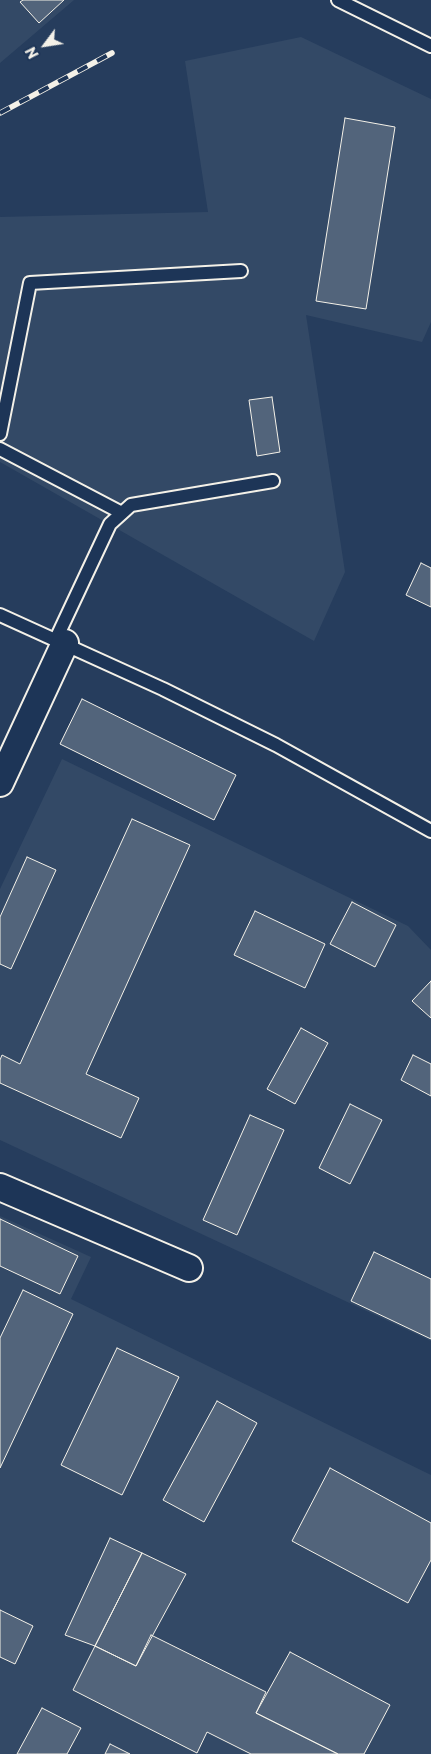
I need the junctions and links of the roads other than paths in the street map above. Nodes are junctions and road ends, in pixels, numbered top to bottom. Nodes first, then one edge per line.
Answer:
1 (338, 0) edge
2 (431, 46) edge
3 (240, 271) dead end
4 (0, 434) edge
5 (0, 448) edge
6 (273, 481) dead end
7 (122, 513) junction
8 (0, 615) edge
9 (60, 641) junction
10 (0, 783) edge
11 (431, 831) edge
12 (0, 1187) edge
13 (189, 1268) dead end

1 - 2 lane
3 - 4 lane
5 - 7 lane
6 - 7 lane
7 - 9 lane
8 - 9 lane
9 - 10 street
9 - 11 lane
12 - 13 street

